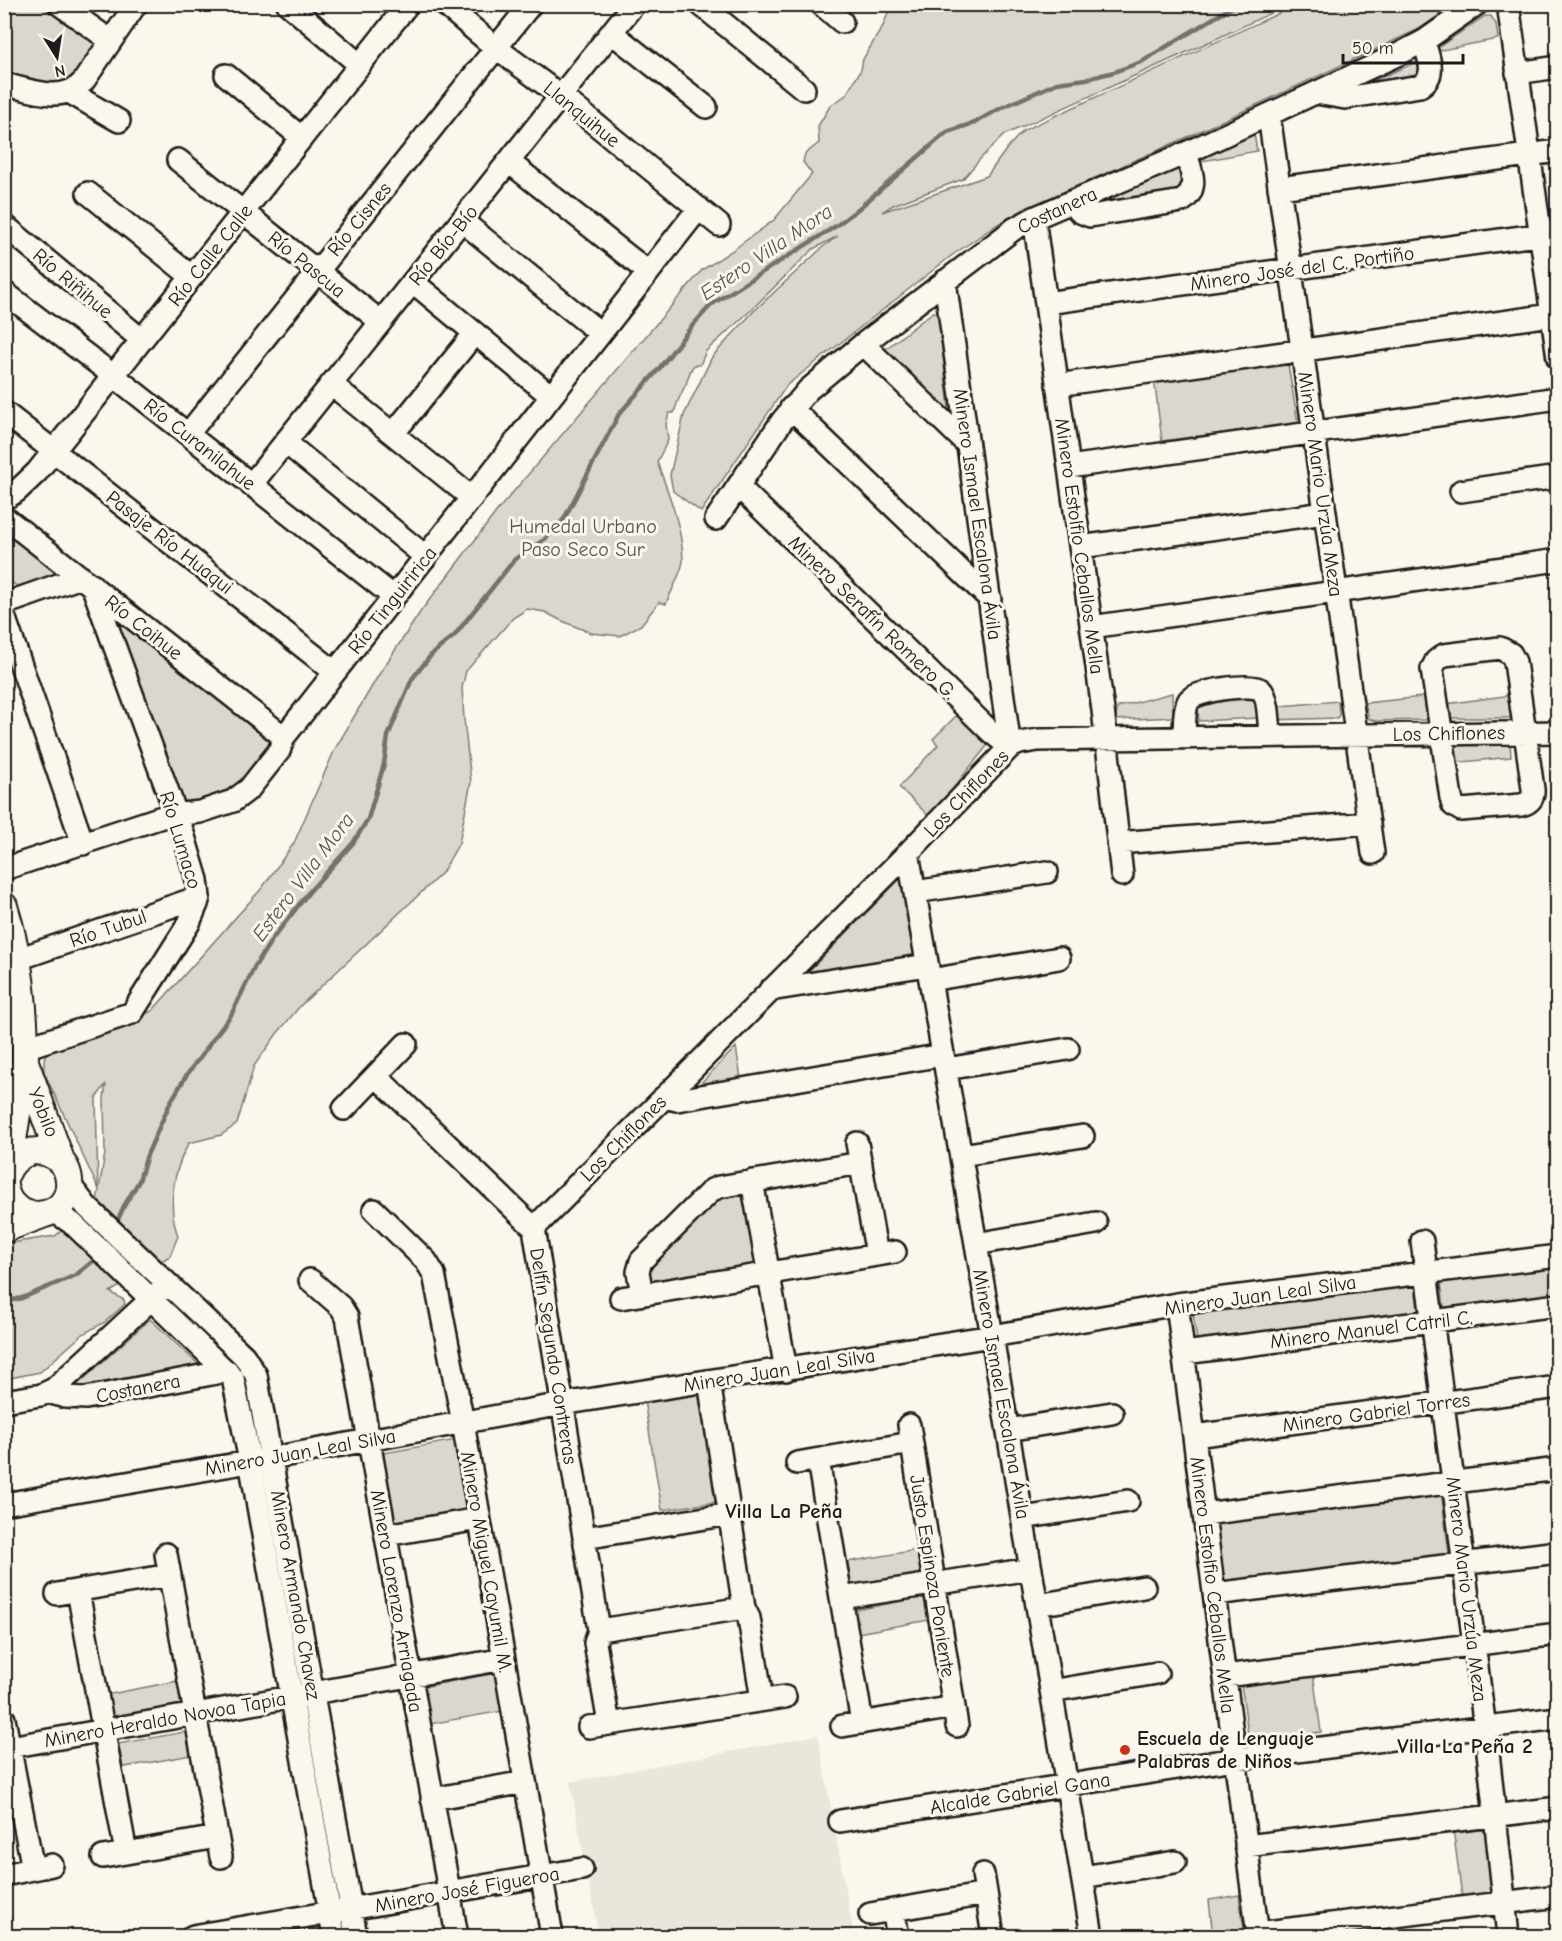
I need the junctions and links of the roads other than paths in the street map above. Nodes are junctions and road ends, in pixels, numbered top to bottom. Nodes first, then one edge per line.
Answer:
1 (59, 4) edge
2 (136, 4) edge
3 (288, 4) edge
4 (408, 4) edge
5 (444, 4) edge
6 (531, 4) edge
7 (634, 4) edge
8 (700, 4) edge
9 (821, 4) edge
10 (1477, 4) edge
11 (1508, 4) edge
12 (842, 22) dead end
13 (612, 33) junction
14 (111, 41) junction
15 (1424, 41) junction
16 (496, 48) junction
17 (360, 65) junction
18 (1557, 67) edge
19 (1517, 73) junction
20 (226, 75) dead end
21 (4, 84) edge
22 (804, 89) dead end
23 (69, 92) junction
24 (1316, 93) junction
25 (561, 96) junction
26 (706, 108) dead end
27 (1269, 115) junction
28 (119, 121) dead end
29 (302, 138) junction
30 (1557, 151) edge
31 (1186, 153) junction
32 (1529, 154) junction
33 (178, 160) dead end
34 (509, 162) junction
35 (1279, 188) junction
36 (88, 193) dead end
37 (1071, 202) junction
38 (699, 208) junction
39 (243, 212) junction
40 (1034, 218) junction
41 (462, 221) junction
42 (4, 225) edge
43 (719, 225) dead end
44 (1549, 233) edge
45 (1291, 269) junction
46 (318, 272) junction
47 (648, 272) junction
48 (192, 277) junction
49 (945, 281) junction
50 (413, 282) junction
51 (4, 292) edge
52 (1046, 303) junction
53 (1554, 314) edge
54 (381, 322) junction
55 (475, 333) junction
56 (600, 333) junction
57 (142, 340) junction
58 (863, 344) junction
59 (1302, 350) junction
60 (1557, 358) edge
61 (114, 376) junction
62 (332, 384) junction
63 (1058, 385) junction
64 (551, 396) junction
65 (1557, 398) edge
66 (791, 408) junction
67 (4, 412) edge
68 (1314, 432) junction
69 (188, 434) junction
70 (393, 434) junction
71 (285, 442) junction
72 (968, 445) junction
73 (54, 452) junction
74 (1069, 467) junction
75 (1557, 477) edge
76 (251, 484) junction
77 (738, 486) junction
78 (1461, 491) dead end
79 (472, 498) junction
80 (4, 499) edge
81 (1325, 513) junction
82 (4, 517) edge
83 (716, 519) dead end
84 (1080, 548) junction
85 (426, 557) junction
86 (1557, 560) edge
87 (86, 581) junction
88 (1336, 592) junction
89 (394, 597) junction
90 (990, 599) junction
91 (4, 604) edge
92 (4, 616) edge
93 (1091, 627) junction
94 (335, 672) junction
95 (1525, 732) junction
96 (1557, 732) edge
97 (1440, 733) junction
98 (1356, 735) junction
99 (1270, 736) junction
100 (284, 737) junction
101 (1184, 738) junction
102 (1106, 739) junction
103 (1010, 747) junction
104 (175, 815) junction
105 (1369, 823) junction
106 (1118, 843) junction
107 (83, 844) junction
108 (908, 853) junction
109 (1373, 853) dead end
110 (4, 869) edge
111 (1047, 872) dead end
112 (1122, 875) dead end
113 (915, 892) junction
114 (199, 897) junction
115 (6, 915) edge
116 (18, 958) junction
117 (1059, 958) dead end
118 (929, 972) junction
119 (770, 990) junction
120 (406, 1044) dead end
121 (1068, 1049) dead end
122 (25, 1055) junction
123 (944, 1062) junction
124 (376, 1076) junction
125 (664, 1097) junction
126 (344, 1109) dead end
127 (1083, 1136) dead end
128 (961, 1155) junction
129 (66, 1174) junction
130 (6, 1177) edge
131 (752, 1181) junction
132 (374, 1210) dead end
133 (57, 1217) junction
134 (1096, 1223) dead end
135 (534, 1228) junction
136 (4, 1229) edge
137 (1422, 1241) dead end
138 (976, 1244) junction
139 (1557, 1256) edge
140 (768, 1273) junction
141 (1426, 1273) junction
142 (310, 1280) dead end
143 (168, 1284) junction
144 (145, 1293) junction
145 (642, 1294) junction
146 (621, 1298) dead end
147 (1178, 1304) junction
148 (1557, 1305) edge
149 (1432, 1322) junction
150 (993, 1336) junction
151 (1184, 1353) junction
152 (786, 1370) junction
153 (227, 1371) junction
154 (709, 1381) junction
155 (1557, 1387) edge
156 (48, 1392) junction
157 (4, 1401) edge
158 (1443, 1403) junction
159 (562, 1404) junction
160 (1112, 1413) dead end
161 (463, 1423) junction
162 (1008, 1430) junction
163 (1194, 1436) junction
164 (369, 1440) junction
165 (272, 1458) junction
166 (818, 1460) junction
167 (250, 1461) junction
168 (797, 1464) dead end
169 (1557, 1470) edge
170 (1453, 1483) junction
171 (1128, 1502) dead end
172 (4, 1504) edge
173 (730, 1514) junction
174 (1204, 1514) junction
175 (1023, 1518) junction
176 (479, 1519) junction
177 (386, 1536) junction
178 (584, 1538) junction
179 (1557, 1552) edge
180 (166, 1554) dead end
181 (1464, 1564) junction
182 (1031, 1569) junction
183 (170, 1575) junction
184 (934, 1584) junction
185 (1144, 1587) dead end
186 (78, 1590) junction
187 (57, 1594) dead end
188 (1214, 1594) junction
189 (841, 1598) junction
190 (1037, 1605) junction
191 (744, 1608) junction
192 (599, 1629) junction
193 (1557, 1634) edge
194 (1474, 1645) junction
195 (504, 1659) junction
196 (1157, 1673) dead end
197 (411, 1676) junction
198 (1225, 1676) junction
199 (1051, 1691) junction
200 (313, 1693) junction
201 (292, 1697) junction
202 (785, 1697) dead end
203 (762, 1700) junction
204 (195, 1714) junction
205 (1557, 1718) edge
206 (4, 1719) edge
207 (1485, 1727) junction
208 (103, 1730) junction
209 (7, 1747) edge
210 (1235, 1759) junction
211 (525, 1782) junction
212 (1067, 1785) junction
213 (432, 1799) junction
214 (1557, 1808) edge
215 (1496, 1815) junction
216 (840, 1821) dead end
217 (1246, 1846) junction
218 (126, 1853) junction
219 (103, 1857) dead end
220 (1175, 1862) dead end
221 (582, 1869) dead end
222 (4, 1875) edge
223 (542, 1876) junction
224 (1082, 1877) junction
225 (449, 1893) junction
226 (1557, 1896) edge
227 (1504, 1902) junction
228 (352, 1910) junction
229 (893, 1910) junction
230 (330, 1914) junction
231 (870, 1914) dead end
232 (1258, 1935) edge
233 (193, 1936) edge
234 (334, 1936) edge
235 (356, 1936) edge
236 (457, 1936) edge
237 (552, 1936) edge
238 (898, 1936) edge
239 (993, 1936) edge
240 (1092, 1936) edge
241 (1508, 1936) edge

1 - 14 street
2 - 14 street
3 - 17 street
4 - 17 street, Río Calle Calle
5 - 16 street, Llanquihue
6 - 16 street, Río Cisnes
7 - 13 street, Río Bío-Bío
8 - 22 street
9 - 12 street
10 - 15 street, Costanera
11 - 19 street
13 - 25 street, Río Bío-Bío
13 - 26 street
14 - 23 street
15 - 24 street, Costanera
15 - 24 street
16 - 25 street, Llanquihue
16 - 46 street, Río Cisnes
17 - 29 street, Río Calle Calle
18 - 19 street
19 - 32 street
20 - 29 street
21 - 23 street
23 - 28 street
24 - 27 street, Costanera
25 - 34 street, Río Bío-Bío
25 - 38 street, Llanquihue
27 - 31 street, Costanera
27 - 35 street, Minero Mario Urzúa Meza
29 - 39 street, Río Calle Calle
30 - 32 street
31 - 37 street, Costanera
31 - 37 street
32 - 35 street
32 - 44 street
33 - 39 street, Río Pascua
34 - 41 street, Río Bío-Bío
34 - 47 street
35 - 45 street, Minero Mario Urzúa Meza
36 - 48 street
37 - 40 street, Costanera
38 - 43 street, Llanquihue
38 - 47 street, Río Tinguiririca
39 - 46 street, Río Pascua
39 - 48 street, Río Calle Calle
40 - 49 street, Costanera
40 - 52 street, Minero Estolfio Ceballos Mella
41 - 50 street, Río Bío-Bío
41 - 56 street
42 - 57 street, Río Riñihue
44 - 45 street, Minero José del C. Portiño
44 - 53 street
45 - 52 street, Minero José del C. Portiño
45 - 59 street, Minero Mario Urzúa Meza
46 - 54 street, Río Pascua
46 - 69 street, Río Cisnes
47 - 56 street, Río Tinguiririca
48 - 57 street, Río Calle Calle
49 - 58 street, Costanera
49 - 72 street, Minero Ismael Escalona Ávila
50 - 54 street, Río Bío-Bío
50 - 55 street
51 - 61 street, Río Curanilahue
52 - 63 street, Minero Estolfio Ceballos Mella
53 - 59 street
53 - 60 street
54 - 62 street, Río Bío-Bío
55 - 64 street
55 - 70 street
56 - 64 street, Río Tinguiririca
57 - 61 street, Río Calle Calle
58 - 66 street, Costanera
58 - 72 street
59 - 63 street
59 - 68 street, Minero Mario Urzúa Meza
61 - 69 street, Río Curanilahue
61 - 73 street, Río Calle Calle
62 - 70 street
62 - 71 street, Río Bío-Bío
63 - 74 street, Minero Estolfio Ceballos Mella
64 - 79 street, Río Tinguiririca
65 - 68 street
66 - 77 street, Costanera
66 - 90 street
67 - 73 street, Pasaje Río Huaqui
68 - 74 street
68 - 81 street, Minero Mario Urzúa Meza
69 - 76 street, Río Curanilahue
70 - 79 street
71 - 76 street, Río Bío-Bío
71 - 85 street
72 - 90 street, Minero Ismael Escalona Ávila
73 - 80 street, Río Calle Calle
73 - 94 street, Pasaje Río Huaqui
74 - 84 street, Minero Estolfio Ceballos Mella
75 - 78 street
76 - 89 street, Río Curanilahue
77 - 83 street, Costanera
77 - 103 street, Minero Serafín Romero G.
79 - 85 street, Río Tinguiririca
81 - 84 street
81 - 88 street, Minero Mario Urzúa Meza
82 - 87 street, Río Coihue
84 - 93 street, Minero Estolfio Ceballos Mella
85 - 89 street, Río Tinguiririca
86 - 88 street
87 - 91 street
87 - 100 street, Río Coihue
87 - 104 street, Río Lumaco
88 - 93 street
88 - 98 street, Minero Mario Urzúa Meza
89 - 94 street, Río Tinguiririca
90 - 103 street, Minero Ismael Escalona Ávila
92 - 107 street
93 - 102 street, Minero Estolfio Ceballos Mella
94 - 100 street, Río Tinguiririca
95 - 96 street, Los Chiflones
95 - 97 street, Los Chiflones
95 - 97 street
95 - 97 street
97 - 98 street, Los Chiflones
98 - 99 street, Los Chiflones
98 - 105 street, Minero Mario Urzúa Meza
99 - 101 street, Los Chiflones
99 - 101 street
100 - 104 street, Río Tinguiririca
101 - 102 street, Los Chiflones
102 - 103 street, Los Chiflones
102 - 106 street, Minero Estolfio Ceballos Mella
103 - 108 street, Los Chiflones
104 - 107 street, Río Tinguiririca
104 - 114 street, Río Lumaco
105 - 106 street
105 - 109 street, Minero Mario Urzúa Meza
106 - 112 street, Minero Estolfio Ceballos Mella
107 - 110 street, Río Tinguiririca
108 - 113 street, Minero Ismael Escalona Ávila
108 - 119 street, Los Chiflones
111 - 113 street
113 - 118 street, Minero Ismael Escalona Ávila
114 - 116 street, Río Tubul
114 - 122 street, Río Lumaco
115 - 116 main road, Yobilo
116 - 122 main road, Yobilo
117 - 118 street
118 - 119 street
118 - 123 street, Minero Ismael Escalona Ávila
119 - 125 street, Los Chiflones
120 - 124 street
121 - 123 street
122 - 129 main road, Yobilo
122 - 130 main road, Yobilo
123 - 125 street
123 - 128 street, Minero Ismael Escalona Ávila
124 - 126 street
124 - 135 street, Delfín Segundo Contreras
125 - 135 street, Los Chiflones
127 - 128 street
128 - 138 street, Minero Ismael Escalona Ávila
129 - 130 main road, Yobilo
129 - 133 main road
129 - 143 street, Minero Armando Chavez
130 - 133 main road
131 - 140 street
131 - 140 street
131 - 145 street
132 - 161 street, Minero Miguel Cayumil M.
133 - 136 main road
133 - 144 street, Minero Armando Chavez
134 - 138 street
135 - 159 street, Delfín Segundo Contreras
137 - 141 street, Minero Mario Urzúa Meza
138 - 150 street, Minero Ismael Escalona Ávila
139 - 141 street, Minero Juan Leal Silva
140 - 145 street
140 - 152 street
141 - 147 street, Minero Juan Leal Silva
141 - 149 street, Minero Mario Urzúa Meza
142 - 164 street, Minero Lorenzo Arriagada
143 - 144 street, Costanera
143 - 165 street, Minero Armando Chavez
144 - 153 street, Minero Armando Chavez
144 - 156 street, Costanera
145 - 146 street
147 - 150 street, Minero Juan Leal Silva
147 - 151 street, Minero Estolfio Ceballos Mella
148 - 149 street, Minero Manuel Catril C.
149 - 151 street, Minero Manuel Catril C.
149 - 158 street, Minero Mario Urzúa Meza
150 - 152 street, Minero Juan Leal Silva
150 - 162 street, Minero Ismael Escalona Ávila
151 - 163 street, Minero Estolfio Ceballos Mella
152 - 154 street, Minero Juan Leal Silva
153 - 156 street, Costanera
153 - 167 street, Minero Armando Chavez
154 - 159 street, Minero Juan Leal Silva
154 - 173 street
155 - 158 street, Minero Gabriel Torres
156 - 157 street, Costanera
158 - 163 street, Minero Gabriel Torres
158 - 170 street, Minero Mario Urzúa Meza
159 - 161 street, Minero Juan Leal Silva
159 - 178 street, Delfín Segundo Contreras
160 - 162 street
161 - 164 street, Minero Juan Leal Silva
161 - 176 street, Minero Miguel Cayumil M.
162 - 175 street, Minero Ismael Escalona Ávila
163 - 174 street, Minero Estolfio Ceballos Mella
164 - 165 street, Minero Juan Leal Silva
164 - 177 street, Minero Lorenzo Arriagada
165 - 167 street, Minero Juan Leal Silva
165 - 200 street, Minero Armando Chavez
166 - 168 street
166 - 184 street, Justo Espinoza Poniente
166 - 189 street
167 - 172 street, Minero Juan Leal Silva
167 - 201 street, Minero Armando Chavez
169 - 170 street
170 - 174 street
170 - 181 street, Minero Mario Urzúa Meza
171 - 175 street
173 - 178 street
173 - 191 street
174 - 188 street, Minero Estolfio Ceballos Mella
175 - 182 street, Minero Ismael Escalona Ávila
176 - 177 street
176 - 195 street, Minero Miguel Cayumil M.
177 - 197 street, Minero Lorenzo Arriagada
178 - 192 street, Delfín Segundo Contreras
179 - 181 street
180 - 183 street
181 - 188 street
181 - 194 street, Minero Mario Urzúa Meza
182 - 184 street
182 - 190 street, Minero Ismael Escalona Ávila
183 - 186 street
183 - 204 street
184 - 189 street
184 - 189 street, Justo Espinoza Poniente
185 - 190 street
186 - 187 street
186 - 208 street
188 - 198 street, Minero Estolfio Ceballos Mella
190 - 199 street, Minero Ismael Escalona Ávila
191 - 192 street
191 - 203 street
192 - 203 street, Delfín Segundo Contreras
193 - 194 street
194 - 198 street
194 - 207 street, Minero Mario Urzúa Meza
195 - 197 street, Minero Heraldo Novoa Tapia
195 - 211 street, Minero Miguel Cayumil M.
196 - 199 street
197 - 200 street, Minero Heraldo Novoa Tapia
197 - 213 street, Minero Lorenzo Arriagada
198 - 210 street, Minero Estolfio Ceballos Mella
199 - 212 street, Minero Ismael Escalona Ávila
200 - 201 street, Minero Heraldo Novoa Tapia
200 - 228 street, Minero Armando Chavez
201 - 204 street, Minero Heraldo Novoa Tapia
201 - 230 street, Minero Armando Chavez
202 - 203 street
204 - 208 street, Minero Heraldo Novoa Tapia
204 - 218 street
205 - 207 street, Alcalde Gabriel Gana
206 - 209 street
207 - 210 street, Alcalde Gabriel Gana
207 - 215 street, Minero Mario Urzúa Meza
208 - 209 street, Minero Heraldo Novoa Tapia
208 - 218 street
209 - 222 street
210 - 212 street, Alcalde Gabriel Gana
210 - 217 street, Minero Estolfio Ceballos Mella
211 - 213 street
211 - 223 street, Minero Miguel Cayumil M.
212 - 216 street, Alcalde Gabriel Gana
212 - 224 street, Minero Ismael Escalona Ávila
213 - 225 street, Minero Lorenzo Arriagada
214 - 215 street
215 - 217 street
215 - 227 street, Minero Mario Urzúa Meza
217 - 232 street, Minero Estolfio Ceballos Mella
218 - 219 street
220 - 224 street
221 - 223 street, Minero José Figueroa
223 - 225 street, Minero José Figueroa
223 - 237 street, Minero Miguel Cayumil M.
224 - 240 street, Minero Ismael Escalona Ávila
225 - 228 street, Minero José Figueroa
225 - 236 street, Minero Lorenzo Arriagada
226 - 227 street
227 - 232 street
227 - 241 street, Minero Mario Urzúa Meza
228 - 230 street, Minero José Figueroa
228 - 235 street, Minero Armando Chavez
229 - 231 street
229 - 238 street
229 - 239 street
230 - 233 street, Minero José Figueroa
230 - 234 street, Minero Armando Chavez

